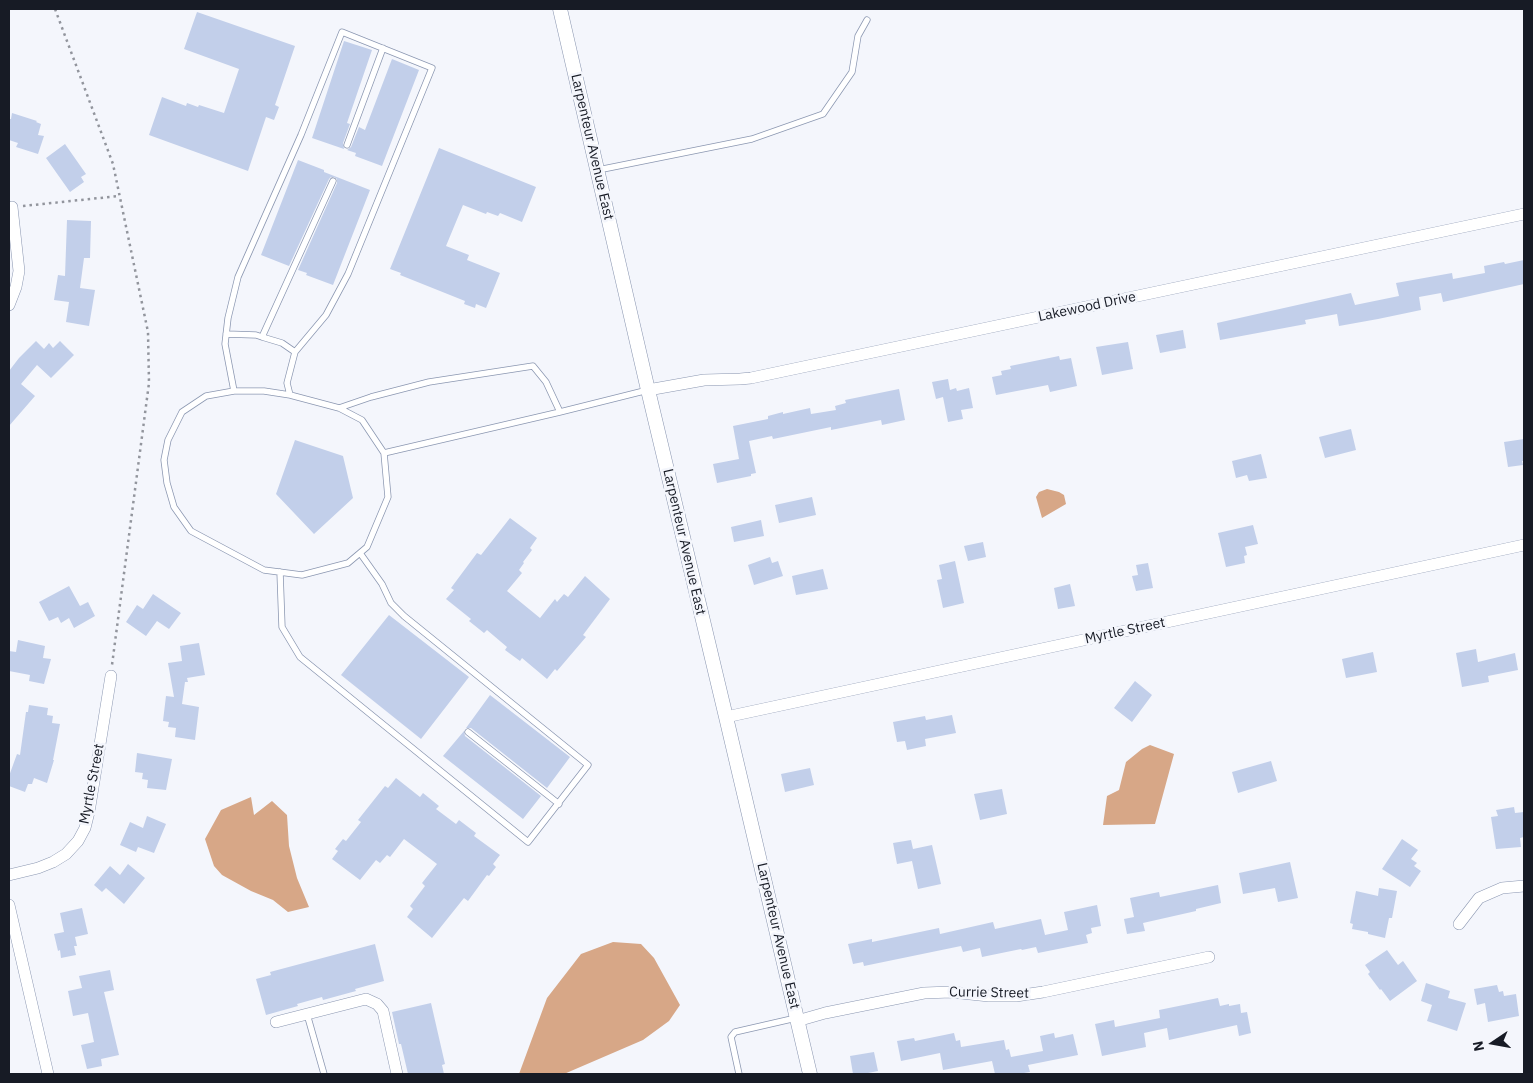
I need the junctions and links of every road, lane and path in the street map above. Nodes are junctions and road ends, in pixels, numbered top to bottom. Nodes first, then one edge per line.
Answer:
1 (56, 9) edge
2 (560, 9) edge
3 (867, 20) dead end
4 (383, 48) junction
5 (347, 145) dead end
6 (598, 170) junction
7 (332, 181) dead end
8 (119, 196) junction
9 (12, 207) joint
10 (1524, 214) edge
11 (9, 305) edge
12 (226, 334) junction
13 (262, 337) junction
14 (295, 352) junction
15 (648, 390) junction
16 (234, 391) junction
17 (290, 395) junction
18 (339, 408) junction
19 (560, 412) junction
20 (384, 453) junction
21 (1524, 545) edge
22 (360, 552) junction
23 (280, 572) junction
24 (110, 676) joint
25 (726, 717) junction
26 (468, 732) dead end
27 (558, 804) junction
28 (9, 875) edge
29 (1524, 886) edge
30 (9, 905) edge
31 (1459, 924) dead end
32 (1209, 956) dead end
33 (307, 1014) junction
34 (797, 1019) junction
35 (276, 1022) dead end
36 (48, 1074) edge
37 (324, 1074) edge
38 (397, 1074) edge
39 (739, 1074) edge
40 (810, 1074) edge

1 - 8 path
2 - 6 street, Larpenteur Avenue East
3 - 6 lane
4 - 5 lane
4 - 12 lane
4 - 14 lane
6 - 15 street, Larpenteur Avenue East
7 - 13 lane
8 - 9 path
8 - 24 path
9 - 11 street
10 - 15 street, Lakewood Drive
12 - 13 lane
12 - 16 lane
13 - 14 lane
14 - 17 lane
15 - 19 lane
15 - 25 street, Larpenteur Avenue East
16 - 17 lane
16 - 23 lane
17 - 18 lane
18 - 19 lane
18 - 20 lane
19 - 20 lane
20 - 22 lane
21 - 25 street, Myrtle Street
22 - 23 lane
22 - 27 lane
23 - 27 lane
24 - 28 street, Myrtle Street
25 - 34 street, Larpenteur Avenue East
26 - 27 lane
29 - 31 street
30 - 36 street
32 - 34 street, Currie Street
33 - 35 street
33 - 37 lane
33 - 38 street
34 - 39 lane
34 - 40 street, Larpenteur Avenue East

